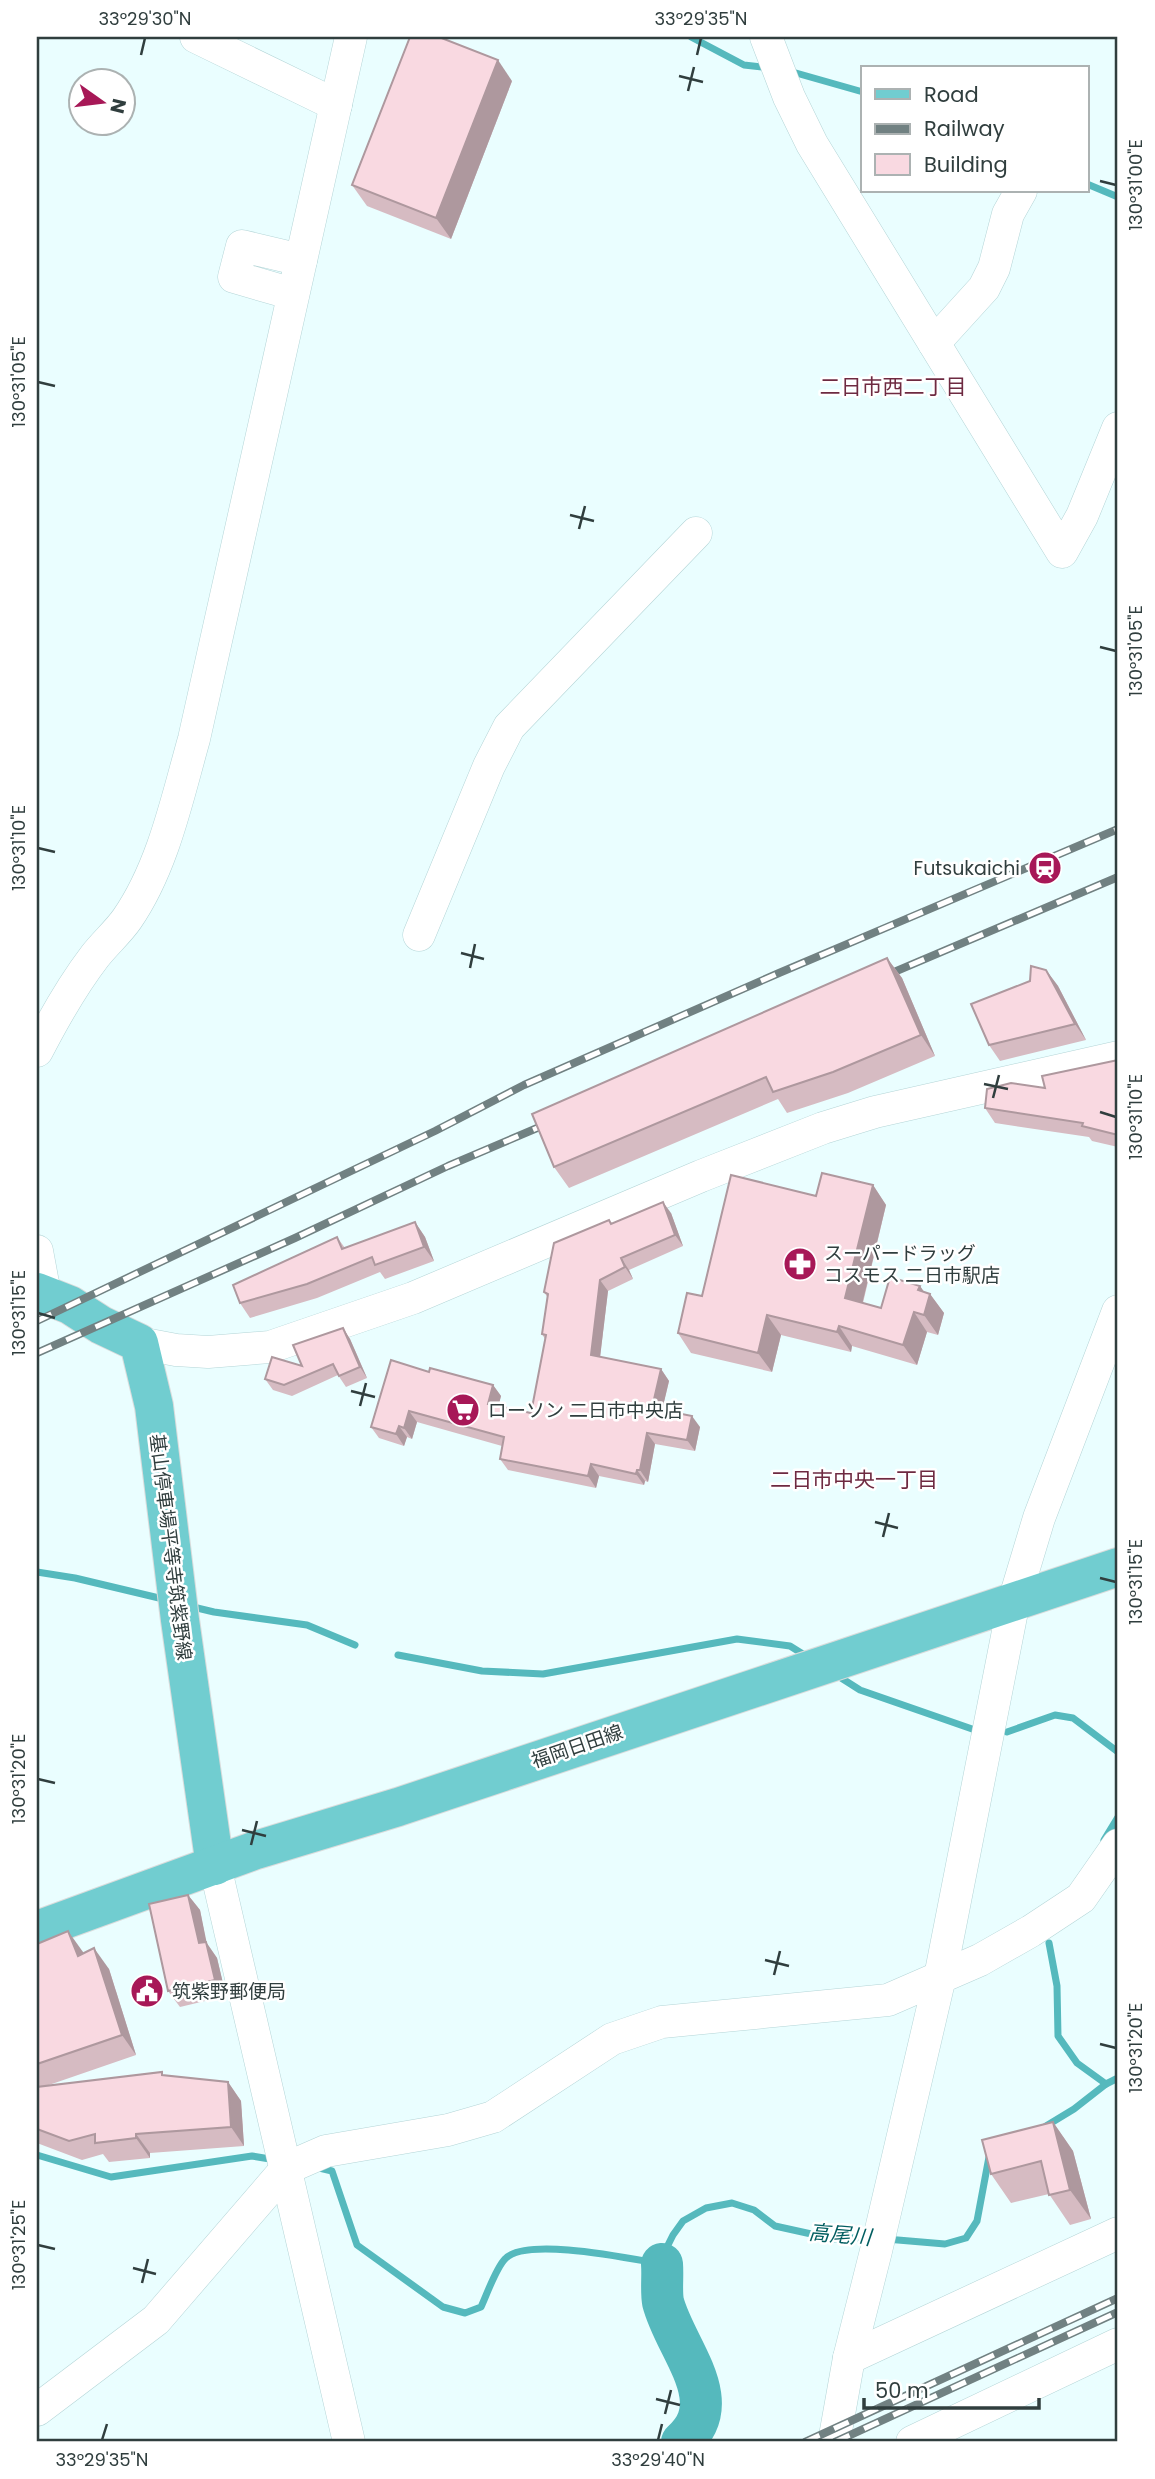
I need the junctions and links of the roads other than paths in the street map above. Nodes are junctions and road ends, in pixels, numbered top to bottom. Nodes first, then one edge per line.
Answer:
1 (196, 37) edge
2 (351, 37) edge
3 (766, 37) edge
4 (336, 105) junction
5 (1020, 192) edge
6 (301, 260) junction
7 (293, 294) junction
8 (934, 343) junction
9 (1118, 428) edge
10 (696, 533) dead end
11 (419, 935) dead end
12 (37, 1051) edge
13 (1118, 1057) edge
14 (37, 1251) edge
15 (41, 1293) edge
16 (1118, 1311) edge
17 (139, 1343) junction
18 (1118, 1567) edge
19 (1014, 1601) junction
20 (1118, 1845) edge
21 (215, 1866) junction
22 (37, 1930) edge
23 (940, 1978) junction
24 (287, 2168) junction
25 (1118, 2233) edge
26 (1118, 2344) edge
27 (849, 2358) junction
28 (37, 2410) edge
29 (349, 2442) edge
30 (834, 2442) edge
31 (912, 2442) edge

1 - 4 street
2 - 4 street
3 - 8 street
4 - 6 street
5 - 8 street
6 - 7 street
6 - 7 street
7 - 12 street
8 - 9 street
10 - 11 street
13 - 17 street
14 - 15 street
15 - 17 main road
16 - 19 street
17 - 21 main road, 基山停車場平等寺筑紫野線
18 - 19 main road, 福岡日田線
19 - 21 main road, 福岡日田線
19 - 23 street
20 - 23 street
21 - 22 main road, 福岡日田線
21 - 24 street
23 - 24 street
23 - 27 street
24 - 28 street
24 - 29 street
25 - 27 street
26 - 31 street
27 - 30 street

